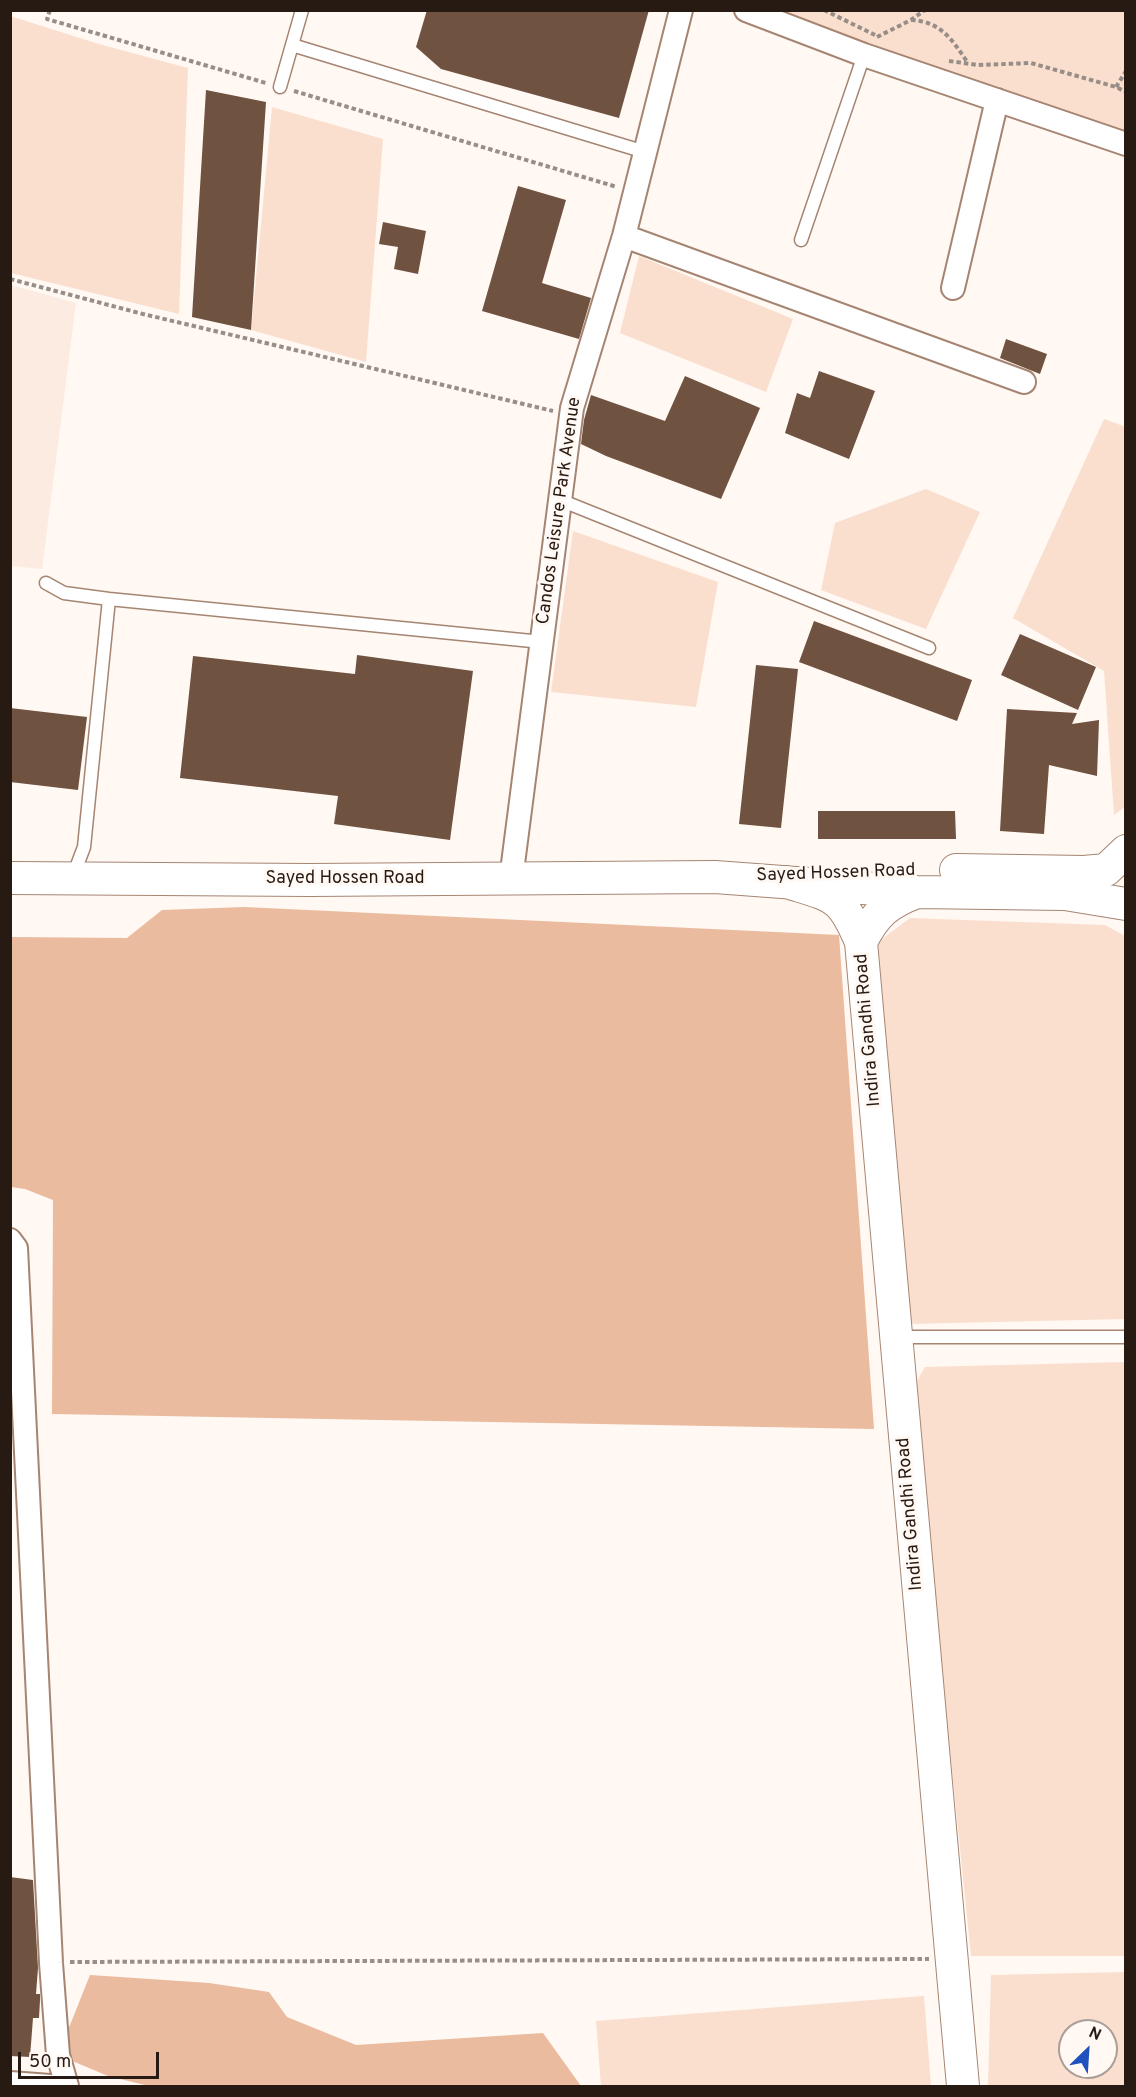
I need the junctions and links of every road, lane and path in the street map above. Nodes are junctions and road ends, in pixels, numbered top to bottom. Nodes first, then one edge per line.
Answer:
1 (50, 10) edge
2 (302, 10) edge
3 (681, 10) edge
4 (746, 10) edge
5 (824, 10) edge
6 (926, 10) edge
7 (911, 20) junction
8 (878, 37) junction
9 (887, 41) dead end
10 (292, 45) junction
11 (864, 55) junction
12 (948, 61) dead end
13 (968, 63) junction
14 (1125, 71) edge
15 (280, 87) junction
16 (1116, 87) junction
17 (1125, 92) edge
18 (997, 100) junction
19 (1125, 144) edge
20 (645, 152) junction
21 (635, 193) junction
22 (624, 236) junction
23 (801, 240) dead end
24 (10, 279) edge
25 (953, 288) dead end
26 (1024, 382) dead end
27 (572, 414) junction
28 (560, 500) junction
29 (46, 583) dead end
30 (109, 599) junction
31 (542, 642) junction
32 (929, 648) dead end
33 (1125, 851) edge
34 (1125, 859) edge
35 (1125, 877) edge
36 (10, 878) edge
37 (73, 878) junction
38 (729, 878) junction
39 (511, 879) junction
40 (787, 882) junction
41 (916, 892) junction
42 (1125, 904) edge
43 (861, 942) junction
44 (10, 1240) edge
45 (895, 1337) junction
46 (1125, 1337) edge
47 (952, 1959) junction
48 (51, 1963) junction
49 (10, 2083) edge
50 (50, 2086) edge
51 (67, 2086) edge
52 (963, 2086) edge

1 - 15 path
2 - 10 lane
3 - 20 street, Candos Leisure Park Avenue
4 - 11 street
5 - 8 path
6 - 7 path
7 - 8 path
7 - 13 path
8 - 9 path
10 - 15 lane
10 - 20 lane
11 - 18 street
11 - 23 lane
12 - 13 path
13 - 16 path
14 - 16 path
15 - 21 path
16 - 17 path
18 - 19 street
18 - 25 street
20 - 21 street, Candos Leisure Park Avenue
21 - 22 street, Candos Leisure Park Avenue
22 - 26 street
22 - 27 street, Candos Leisure Park Avenue
24 - 27 path
27 - 28 street, Candos Leisure Park Avenue
28 - 31 street, Candos Leisure Park Avenue
28 - 32 lane
29 - 30 lane
30 - 31 lane
30 - 37 lane
31 - 39 street, Candos Leisure Park Avenue
33 - 38 main road, Sayed Hossen Road
34 - 35 main road
36 - 37 main road, Sayed Hossen Road
37 - 39 main road, Sayed Hossen Road
38 - 39 main road, Sayed Hossen Road
38 - 40 main road, Sayed Hossen Road
40 - 41 main road, Sayed Hossen Road
40 - 43 main road, Indira Gandhi Road
41 - 42 main road, Sayed Hossen Road
41 - 43 main road, Indira Gandhi Road
43 - 45 main road, Indira Gandhi Road
44 - 48 street
45 - 46 lane
45 - 47 main road, Indira Gandhi Road
47 - 48 path
47 - 52 main road, Indira Gandhi Road
48 - 51 street
49 - 50 street

